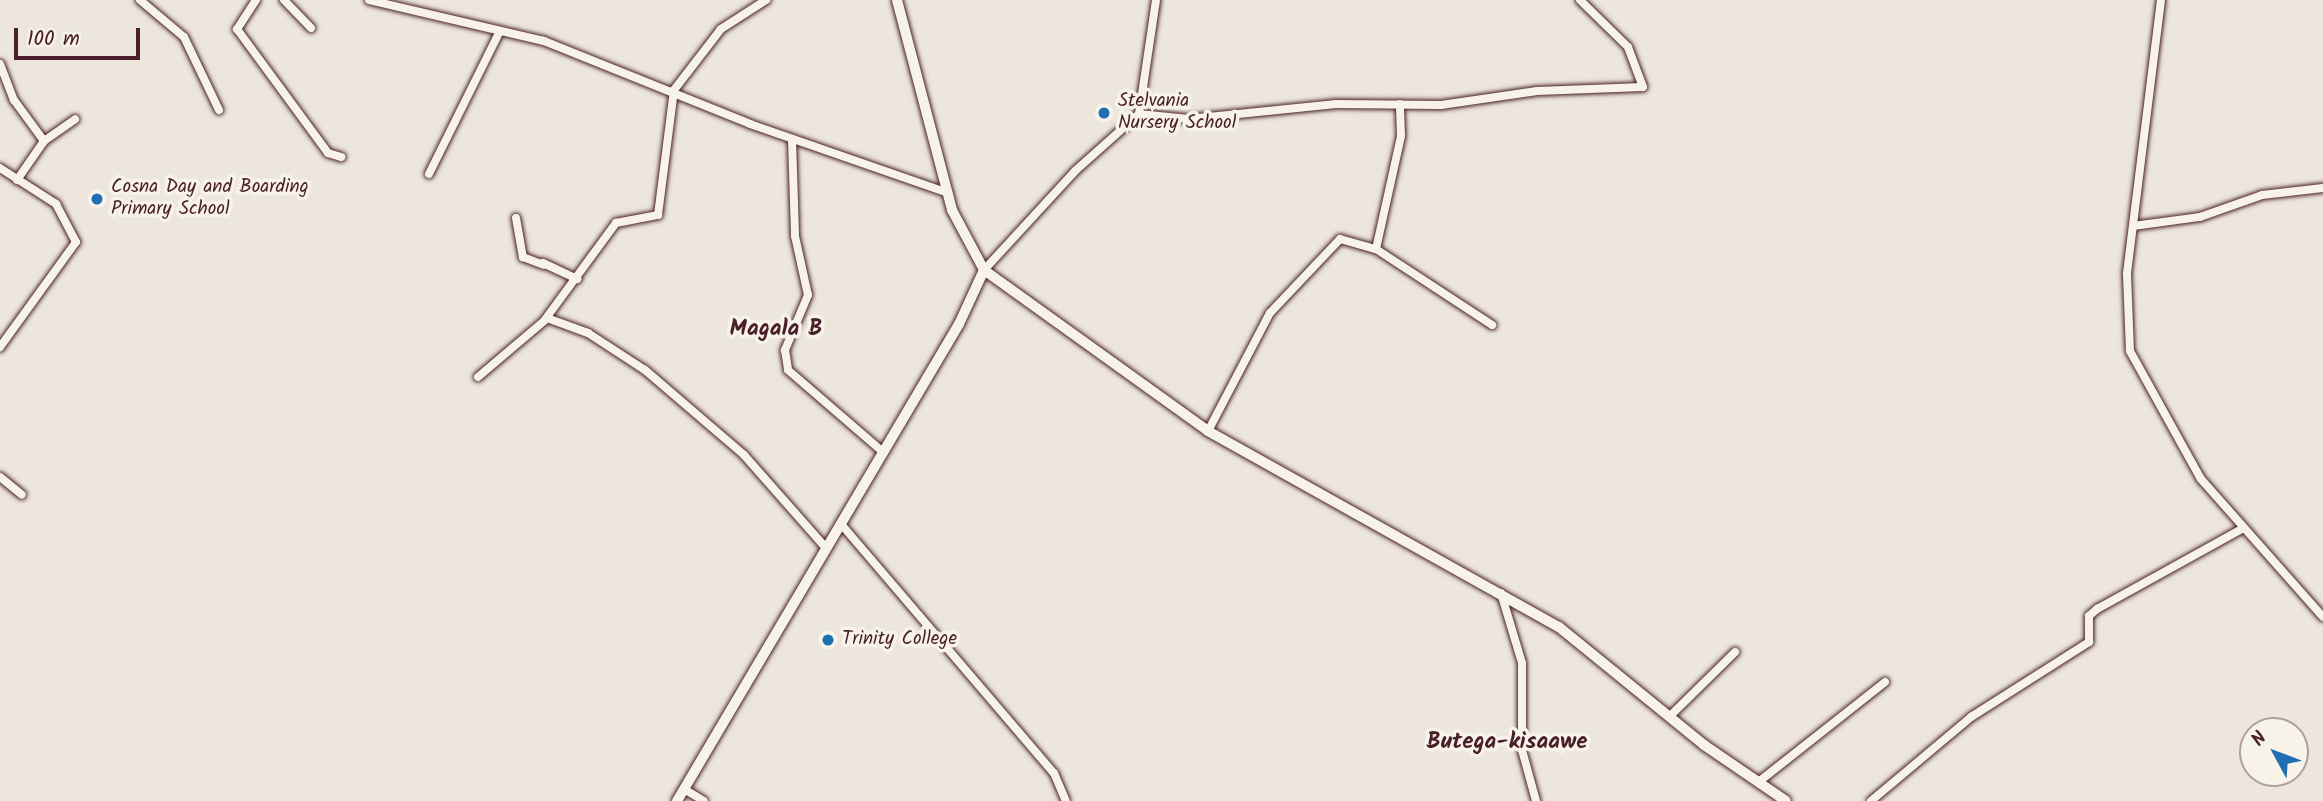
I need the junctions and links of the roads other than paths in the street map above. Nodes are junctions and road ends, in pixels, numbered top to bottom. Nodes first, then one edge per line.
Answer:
1 (140, 0) edge
2 (256, 0) edge
3 (284, 0) edge
4 (369, 0) edge
5 (766, 0) edge
6 (897, 0) edge
7 (1156, 0) edge
8 (1580, 0) edge
9 (2161, 0) edge
10 (311, 28) dead end
11 (499, 33) junction
12 (0, 64) edge
13 (674, 90) junction
14 (1400, 104) junction
15 (219, 110) dead end
16 (1139, 114) junction
17 (75, 119) dead end
18 (792, 139) junction
19 (44, 142) junction
20 (341, 158) dead end
21 (0, 168) edge
22 (429, 173) dead end
23 (18, 180) junction
24 (2323, 188) edge
25 (948, 193) junction
26 (516, 218) dead end
27 (2133, 226) junction
28 (1376, 249) junction
29 (984, 270) junction
30 (577, 279) junction
31 (547, 318) junction
32 (1492, 325) dead end
33 (0, 347) edge
34 (478, 377) dead end
35 (1208, 431) junction
36 (882, 451) junction
37 (0, 478) edge
38 (22, 495) dead end
39 (841, 524) junction
40 (2242, 529) junction
41 (826, 548) junction
42 (1500, 591) junction
43 (2323, 617) edge
44 (1735, 652) dead end
45 (1885, 682) dead end
46 (1671, 715) junction
47 (1761, 780) junction
48 (684, 789) junction
49 (677, 801) edge
50 (704, 801) edge
51 (1066, 801) edge
52 (1536, 801) edge
53 (1786, 801) edge
54 (1871, 801) edge

1 - 15 street
2 - 20 street
3 - 10 street
4 - 11 street
5 - 13 street
6 - 25 street
7 - 16 street
8 - 14 street
9 - 27 street
11 - 13 street
11 - 22 street
12 - 19 street
13 - 18 street
13 - 30 street
14 - 16 street
14 - 28 street
16 - 29 street
17 - 19 street
18 - 25 street
18 - 36 street
19 - 23 street
21 - 23 street
23 - 33 street
24 - 27 street
25 - 29 street
26 - 30 street
27 - 40 street
28 - 32 street
28 - 35 street
29 - 35 street
29 - 36 street
30 - 31 street
31 - 34 street
31 - 41 street
35 - 42 street
36 - 39 street
37 - 38 street
39 - 41 street
39 - 51 street
40 - 43 street
40 - 54 street
41 - 48 street
42 - 46 street
42 - 52 street
44 - 46 street
45 - 47 street
46 - 47 street
47 - 53 street
48 - 49 street
48 - 50 street

